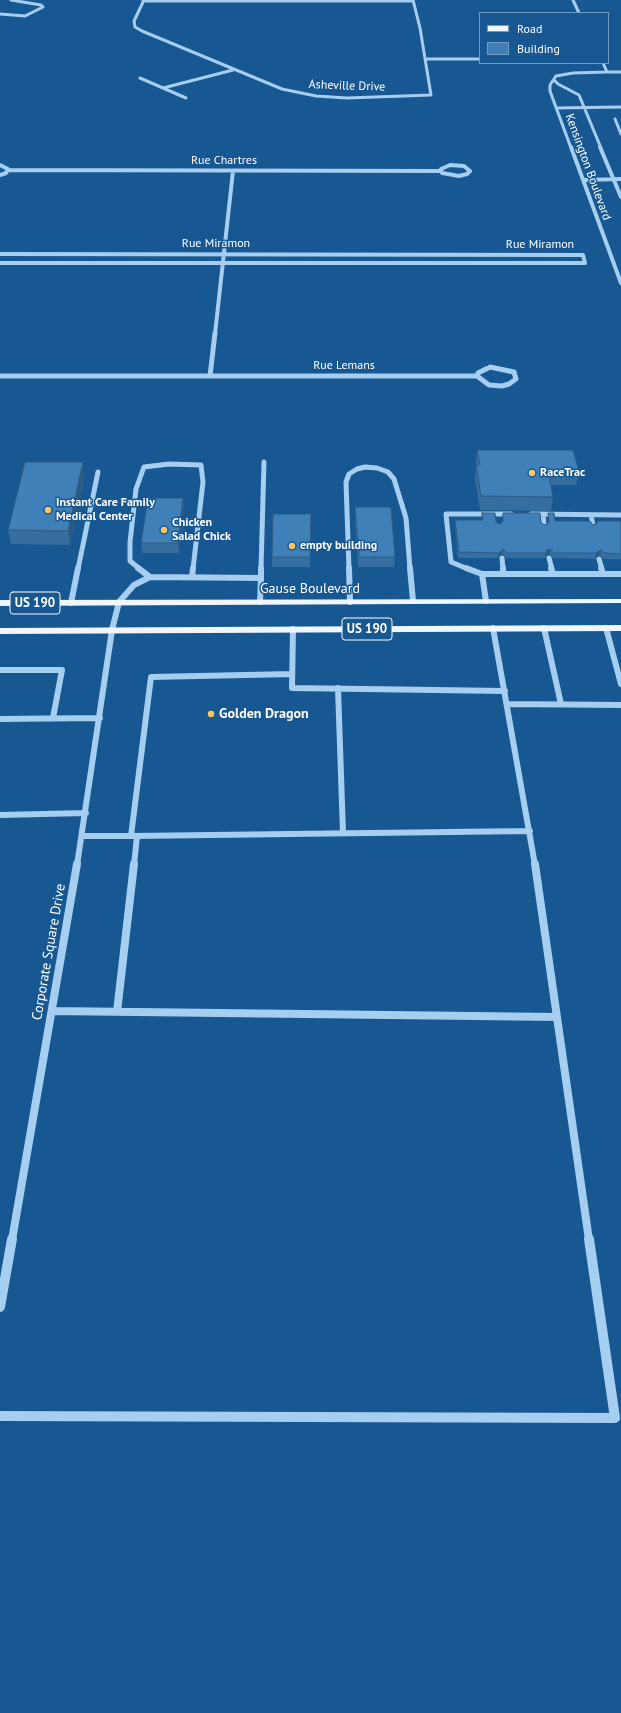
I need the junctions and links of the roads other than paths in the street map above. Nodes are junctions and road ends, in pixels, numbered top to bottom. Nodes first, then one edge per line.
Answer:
1 (11, 0) edge
2 (413, 0) edge
3 (573, 0) edge
4 (144, 1) edge
5 (579, 12) edge
6 (0, 14) edge
7 (425, 59) junction
8 (479, 59) edge
9 (603, 64) edge
10 (233, 70) junction
11 (607, 72) junction
12 (621, 72) edge
13 (140, 78) dead end
14 (554, 80) junction
15 (163, 88) junction
16 (186, 98) dead end
17 (621, 107) edge
18 (556, 108) junction
19 (585, 108) junction
20 (615, 119) dead end
21 (621, 134) edge
22 (0, 165) edge
23 (8, 170) junction
24 (233, 171) junction
25 (441, 171) junction
26 (0, 175) edge
27 (614, 179) junction
28 (584, 180) junction
29 (621, 180) edge
30 (621, 197) edge
31 (0, 254) edge
32 (224, 254) junction
33 (0, 263) edge
34 (223, 263) junction
35 (621, 283) edge
36 (0, 376) edge
37 (210, 376) junction
38 (477, 376) junction
39 (264, 462) dead end
40 (98, 472) dead end
41 (520, 514) edge
42 (528, 514) edge
43 (543, 514) junction
44 (591, 515) junction
45 (621, 515) edge
46 (544, 526) edge
47 (593, 526) edge
48 (502, 558) edge
49 (549, 558) dead end
50 (599, 558) edge
51 (482, 574) junction
52 (503, 574) junction
53 (553, 574) junction
54 (603, 574) junction
55 (621, 574) edge
56 (150, 577) junction
57 (192, 577) junction
58 (261, 578) junction
59 (621, 601) edge
60 (119, 602) junction
61 (260, 602) junction
62 (350, 602) junction
63 (413, 602) junction
64 (486, 602) junction
65 (0, 603) edge
66 (71, 603) junction
67 (493, 628) junction
68 (544, 628) junction
69 (606, 628) junction
70 (621, 628) edge
71 (293, 629) junction
72 (112, 630) junction
73 (0, 631) edge
74 (0, 670) edge
75 (292, 674) junction
76 (621, 684) edge
77 (338, 688) junction
78 (505, 691) junction
79 (507, 704) junction
80 (561, 704) junction
81 (621, 705) edge
82 (53, 718) junction
83 (100, 718) junction
84 (0, 719) edge
85 (86, 813) junction
86 (0, 816) edge
87 (530, 831) junction
88 (343, 833) junction
89 (82, 836) junction
90 (134, 836) junction
91 (52, 1011) junction
92 (117, 1012) junction
93 (557, 1016) junction
94 (0, 1307) edge
95 (0, 1416) edge

1 - 6 street
2 - 4 street
2 - 7 street, Asheville Drive
3 - 5 street
4 - 10 street, Asheville Drive
7 - 8 street
7 - 10 street, Asheville Drive
9 - 11 street
10 - 15 street
11 - 12 street
11 - 14 street
13 - 15 street
14 - 18 street, Kensington Boulevard
14 - 19 street, Kensington Boulevard
15 - 16 street
17 - 19 street
18 - 19 street
18 - 28 street, Kensington Boulevard
19 - 27 street, Kensington Boulevard
20 - 21 street
22 - 23 street
23 - 24 street, Rue Chartres
23 - 26 street
24 - 25 street, Rue Chartres
24 - 32 street
25 - 25 street, Rue Chartres
27 - 28 street
27 - 29 street
27 - 30 street, Kensington Boulevard
28 - 35 street, Kensington Boulevard
31 - 32 street, Rue Miramon
32 - 34 street
32 - 34 street, Rue Miramon
33 - 34 street, Rue Miramon
34 - 37 street
36 - 37 street, Rue Lemans
37 - 38 street, Rue Lemans
38 - 38 street, Rue Lemans
39 - 58 street
40 - 66 street
41 - 51 street
42 - 43 street
43 - 44 street
43 - 46 street
44 - 45 street
44 - 47 street
48 - 52 street
49 - 53 street
50 - 54 street
51 - 52 street
51 - 64 street
52 - 53 street
53 - 54 street
54 - 55 street
56 - 57 street
56 - 57 street
56 - 60 street
57 - 58 street
58 - 61 street
59 - 64 main road, Gause Boulevard / US 190
60 - 61 main road, Gause Boulevard / US 190
60 - 66 main road, Gause Boulevard / US 190
60 - 72 street, Corporate Square Drive
61 - 62 main road, Gause Boulevard / US 190
62 - 63 main road, Gause Boulevard / US 190
62 - 63 street
63 - 64 main road, Gause Boulevard / US 190
65 - 66 main road, Gause Boulevard / US 190
67 - 68 main road, US 190
67 - 71 main road, US 190
67 - 78 street
68 - 69 main road, US 190
68 - 80 street
69 - 70 main road, US 190
69 - 76 street
71 - 72 main road, US 190
71 - 75 street
72 - 73 main road, US 190
72 - 83 street, Corporate Square Drive
74 - 82 street
75 - 77 street
75 - 90 street
77 - 78 street
77 - 88 street
78 - 79 street
79 - 80 street
79 - 87 street
80 - 81 street
82 - 83 street
82 - 84 street
83 - 85 street, Corporate Square Drive
85 - 86 street
85 - 89 street, Corporate Square Drive
87 - 88 street
87 - 93 street
88 - 90 street
89 - 90 street
89 - 91 street, Corporate Square Drive
90 - 92 street
91 - 92 street
91 - 94 street, Corporate Square Drive
92 - 93 street
93 - 95 street

